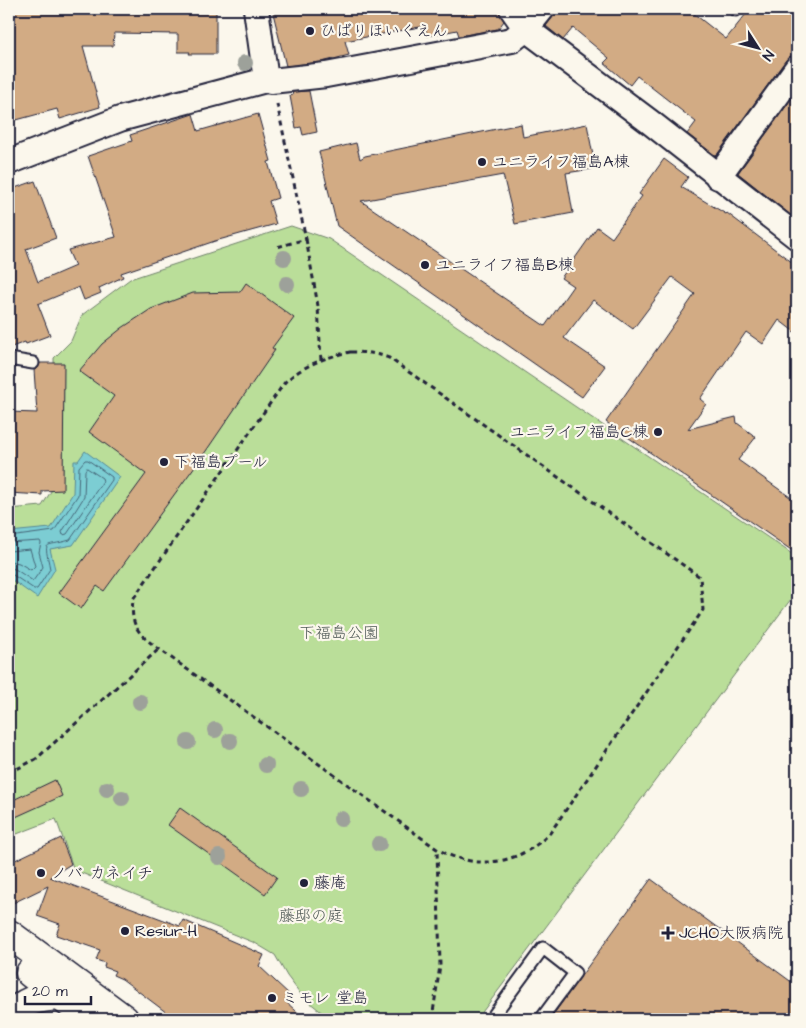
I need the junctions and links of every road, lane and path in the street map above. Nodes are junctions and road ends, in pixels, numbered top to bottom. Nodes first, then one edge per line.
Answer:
1 (256, 9) edge
2 (512, 9) edge
3 (542, 9) edge
4 (526, 29) junction
5 (797, 68) edge
6 (268, 80) junction
7 (9, 162) edge
8 (718, 177) junction
9 (797, 237) edge
10 (306, 239) junction
11 (277, 247) dead end
12 (9, 359) edge
13 (321, 361) junction
14 (33, 363) dead end
15 (159, 650) junction
16 (9, 773) edge
17 (437, 849) junction
18 (9, 934) edge
19 (9, 956) edge
20 (60, 996) junction
21 (9, 1019) edge
22 (90, 1019) edge
23 (124, 1019) edge
24 (432, 1019) edge
25 (491, 1019) edge
26 (541, 1019) edge

1 - 6 street
2 - 4 street
3 - 4 street
4 - 6 street
4 - 8 street
5 - 8 street
6 - 7 street
6 - 10 path
8 - 9 street
10 - 11 path
10 - 13 path
12 - 14 lane
13 - 15 path
13 - 17 path
15 - 16 path
15 - 17 path
17 - 24 path
18 - 23 street
19 - 20 street
20 - 21 street
20 - 22 street
25 - 26 lane

